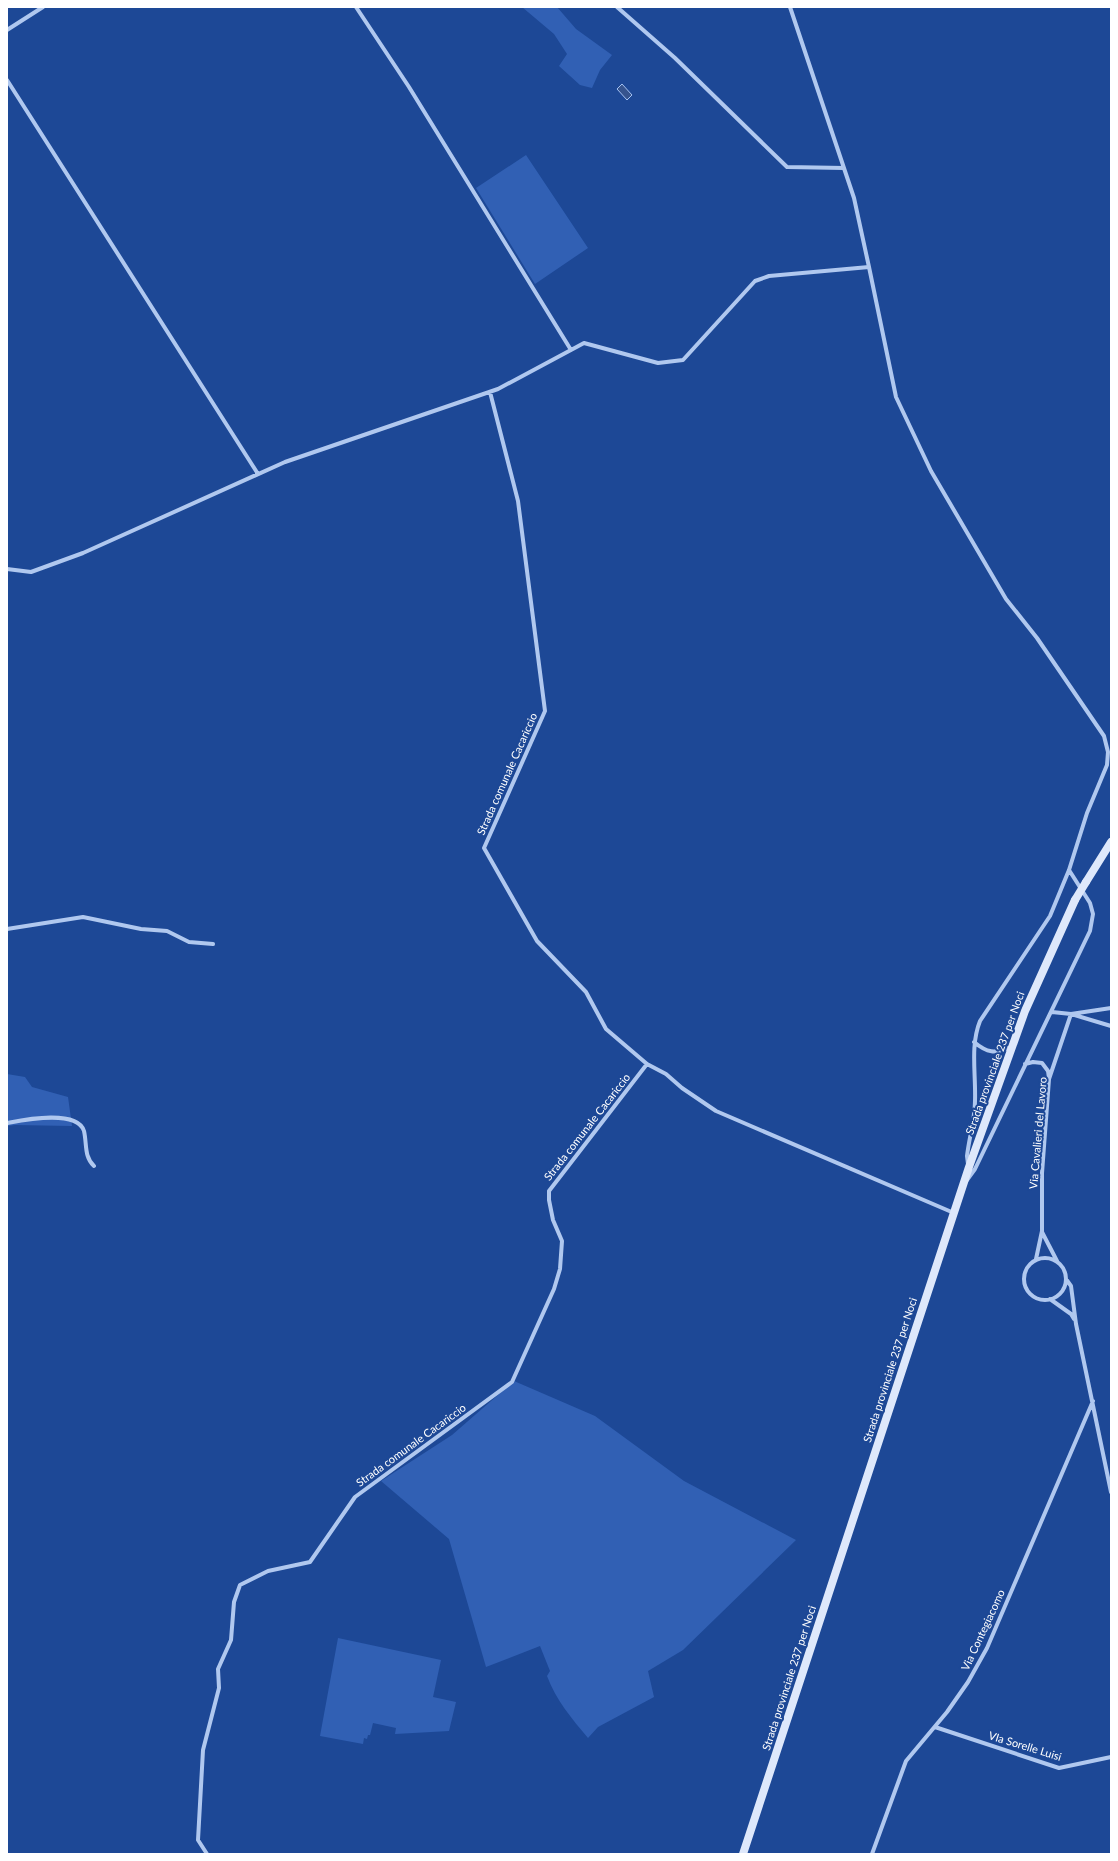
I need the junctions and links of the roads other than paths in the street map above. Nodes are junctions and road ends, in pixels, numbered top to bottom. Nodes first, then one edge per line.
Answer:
1 (43, 7) edge
2 (356, 7) edge
3 (618, 7) edge
4 (790, 7) edge
5 (7, 30) edge
6 (7, 80) edge
7 (844, 168) junction
8 (869, 267) junction
9 (571, 350) junction
10 (490, 392) junction
11 (258, 474) junction
12 (7, 570) edge
13 (1111, 753) edge
14 (1108, 758) junction
15 (1111, 842) edge
16 (1069, 870) junction
17 (7, 929) edge
18 (213, 944) dead end
19 (1111, 1008) edge
20 (1052, 1012) junction
21 (1071, 1014) junction
22 (1111, 1026) edge
23 (974, 1042) junction
24 (1011, 1047) junction
25 (647, 1064) junction
26 (1026, 1064) junction
27 (1049, 1079) junction
28 (7, 1123) edge
29 (94, 1166) dead end
30 (969, 1167) junction
31 (962, 1189) junction
32 (954, 1213) junction
33 (1042, 1231) junction
34 (1036, 1259) junction
35 (1057, 1261) junction
36 (1066, 1279) junction
37 (1050, 1300) junction
38 (1076, 1324) junction
39 (1093, 1401) junction
40 (1111, 1492) edge
41 (935, 1727) junction
42 (1111, 1757) edge
43 (207, 1854) edge
44 (743, 1854) edge
45 (872, 1854) edge

1 - 5 street
2 - 9 street
3 - 7 street
4 - 7 street
6 - 11 street
7 - 8 street
8 - 9 street
8 - 14 street
9 - 10 street
10 - 11 street
10 - 25 street, Strada comunale Cacariccio
11 - 12 street
13 - 14 street
14 - 16 street
15 - 24 main road, Strada provinciale 237 per Noci, bridge
16 - 20 street
16 - 23 street
17 - 18 street
19 - 21 street
20 - 21 street
20 - 26 street
21 - 22 street
21 - 27 street, Via Cavalieri del Lavoro
23 - 24 street
23 - 30 street
24 - 30 main road, Strada provinciale 237 per Noci
25 - 32 street, Strada comunale Cacariccio
25 - 43 street, Strada comunale Cacariccio
26 - 27 street
26 - 31 street
27 - 33 street, Via Cavalieri del Lavoro
28 - 29 street
30 - 31 main road, Strada provinciale 237 per Noci
31 - 32 main road, Strada provinciale 237 per Noci
32 - 44 main road, Strada provinciale 237 per Noci
33 - 34 street
33 - 35 street
34 - 35 street
34 - 37 street
35 - 36 street
36 - 37 street
36 - 38 street
37 - 38 street
38 - 39 street
39 - 40 street
39 - 41 street, Via Contegiacomo
41 - 42 street, VIa Sorelle Luisi
41 - 45 street, Via Contegiacomo

